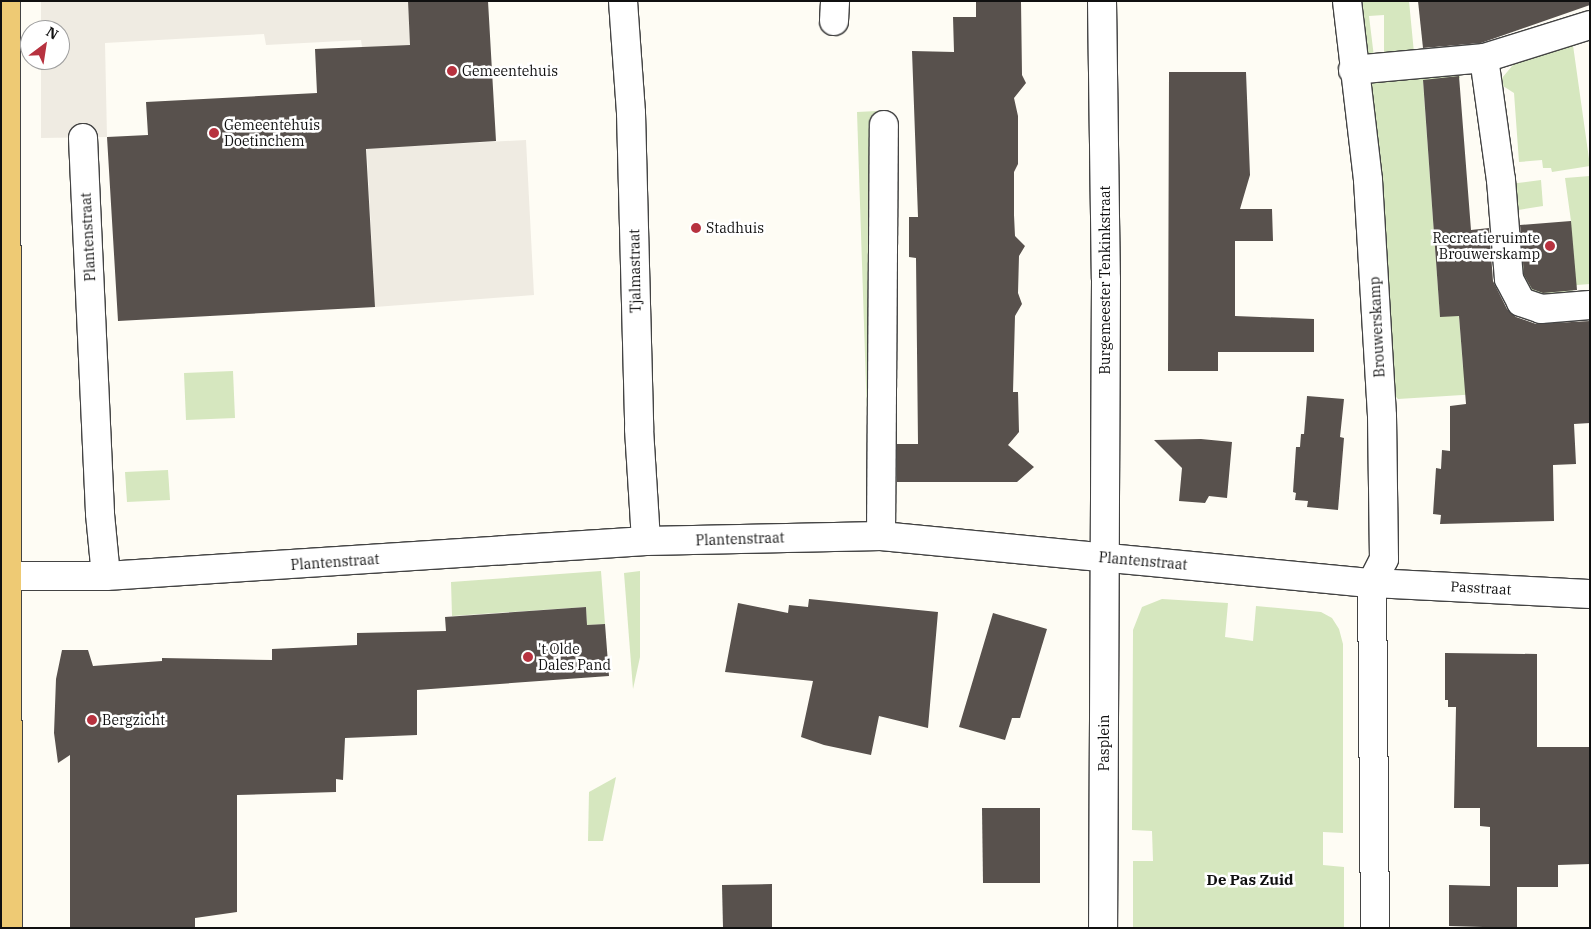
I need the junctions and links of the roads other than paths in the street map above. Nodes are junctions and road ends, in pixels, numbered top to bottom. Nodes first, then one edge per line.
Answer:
1 (6, 1) edge
2 (623, 1) edge
3 (1102, 1) edge
4 (1347, 1) edge
5 (1590, 25) edge
6 (1484, 58) junction
7 (1353, 70) junction
8 (884, 125) dead end
9 (83, 138) dead end
10 (3, 200) edge
11 (1590, 305) edge
12 (880, 536) junction
13 (646, 541) junction
14 (1105, 558) junction
15 (106, 576) junction
16 (4, 577) edge
17 (1372, 583) junction
18 (1590, 594) edge
19 (8, 928) edge
20 (1103, 928) edge
21 (1375, 928) edge

1 - 10 main road
2 - 13 street, Tjalmastraat
3 - 14 street, Burgemeester Tenkinkstraat
4 - 7 street, Brouwerskamp
5 - 6 street
6 - 7 street
6 - 11 street
7 - 17 street, Brouwerskamp
8 - 12 street
9 - 15 street, Plantenstraat
10 - 16 main road
12 - 13 street, Plantenstraat
12 - 14 street, Plantenstraat
13 - 15 street, Plantenstraat
14 - 17 street, Plantenstraat
14 - 20 street, Pasplein
15 - 16 street, Plantenstraat
16 - 19 main road
17 - 18 street, Passtraat
17 - 21 street

